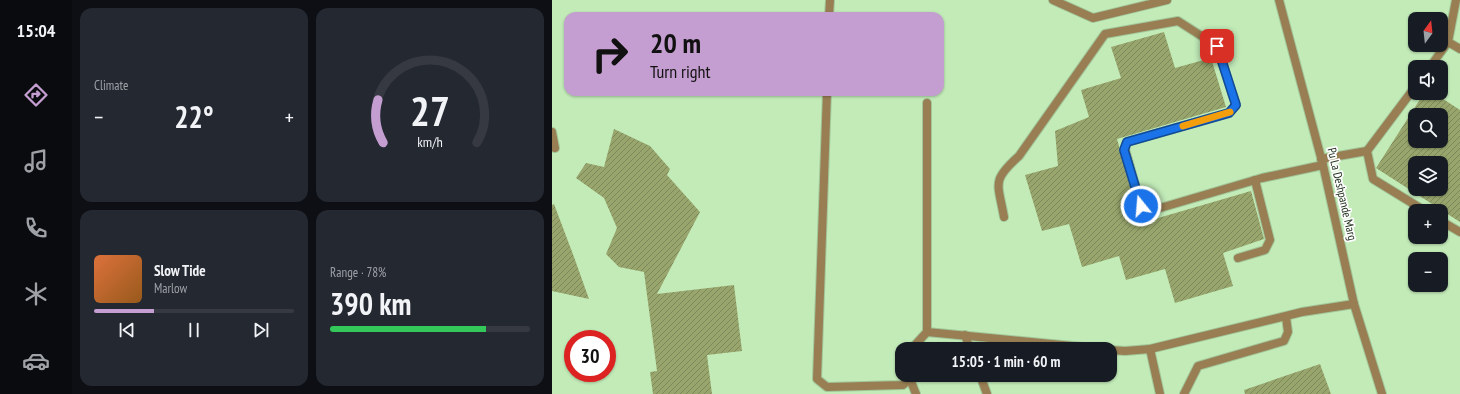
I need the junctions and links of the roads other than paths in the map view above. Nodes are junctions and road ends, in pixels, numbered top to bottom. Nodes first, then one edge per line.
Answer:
1 (830, 0) edge
2 (1052, 0) edge
3 (1167, 0) edge
4 (1279, 0) edge
5 (1456, 0) edge
6 (829, 12) edge
7 (1448, 42) joint
8 (1460, 49) edge
9 (827, 96) edge
10 (1408, 96) edge
11 (927, 103) dead end
12 (552, 132) edge
13 (556, 148) dead end
14 (1367, 151) junction
15 (1322, 162) junction
16 (1255, 180) junction
17 (1414, 204) edge
18 (1004, 217) dead end
19 (1448, 225) edge
20 (1460, 232) edge
21 (1238, 258) dead end
22 (1354, 304) junction
23 (1286, 317) junction
24 (927, 332) junction
25 (965, 335) junction
26 (918, 342) edge
27 (968, 342) edge
28 (1034, 342) edge
29 (1150, 349) junction
30 (1117, 350) edge
31 (906, 382) edge
32 (912, 382) edge
33 (983, 382) edge
34 (916, 394) edge
35 (987, 394) edge
36 (1160, 394) edge
37 (1184, 394) edge
38 (1382, 394) edge

1 - 6 street
2 - 3 street
4 - 15 street, Pu La Deshpande Marg
5 - 7 street
7 - 8 street
9 - 31 street
10 - 14 street
11 - 24 street
12 - 13 street
14 - 15 street
14 - 17 street
15 - 16 street
15 - 22 street, Pu La Deshpande Marg
16 - 18 street
16 - 21 street
19 - 20 street
22 - 23 street
22 - 38 street, Pu La Deshpande Marg
23 - 29 street
23 - 37 street
24 - 25 street
24 - 26 street
25 - 27 street
25 - 28 street
29 - 30 street
29 - 36 street
32 - 34 street
33 - 35 street

